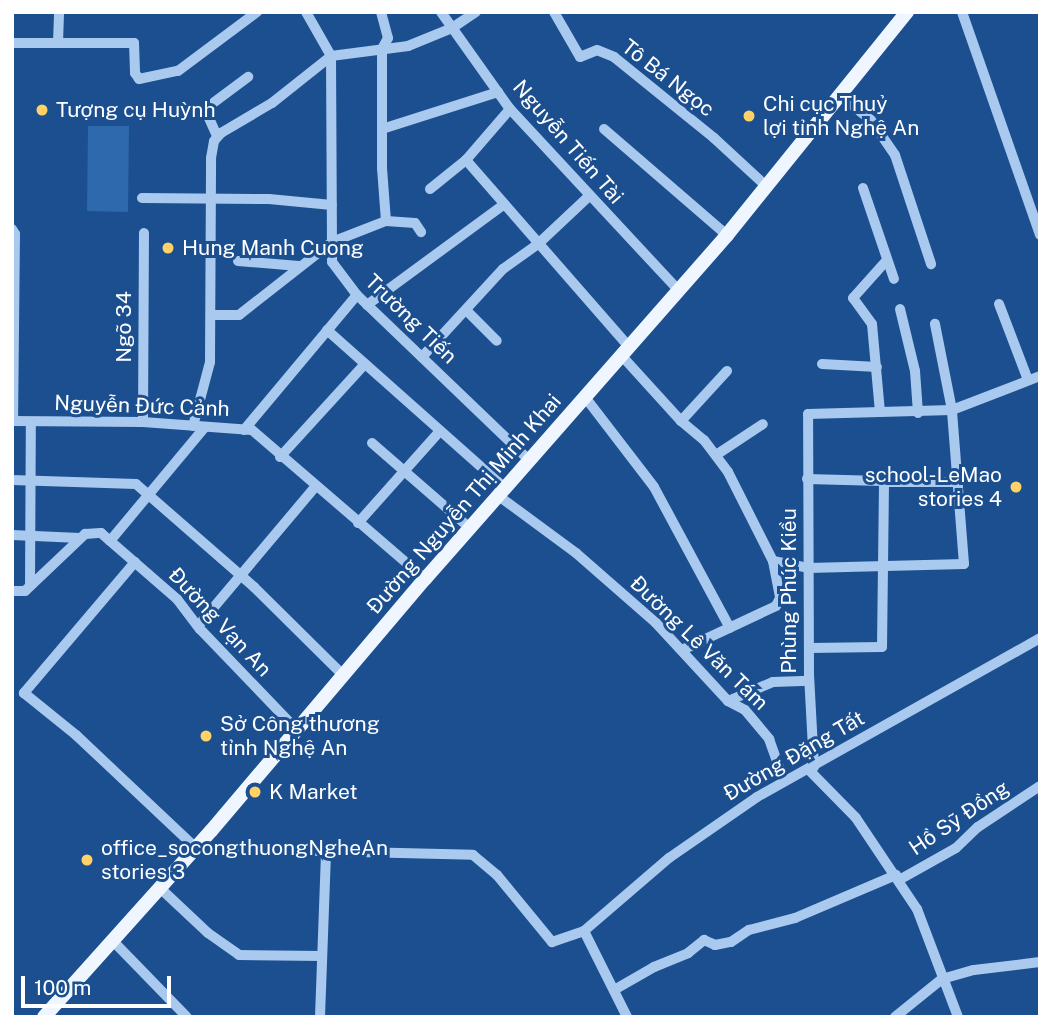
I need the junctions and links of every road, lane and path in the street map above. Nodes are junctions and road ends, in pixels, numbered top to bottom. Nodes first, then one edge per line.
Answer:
1 (58, 12) edge
2 (257, 12) edge
3 (306, 12) edge
4 (381, 12) edge
5 (441, 12) edge
6 (476, 12) edge
7 (555, 12) edge
8 (907, 12) edge
9 (962, 12) edge
10 (452, 28) junction
11 (12, 43) edge
12 (58, 43) junction
13 (382, 49) junction
14 (331, 56) junction
15 (248, 77) dead end
16 (498, 92) junction
17 (841, 96) junction
18 (510, 109) junction
19 (382, 129) junction
20 (604, 129) dead end
21 (217, 136) junction
22 (466, 160) junction
23 (766, 186) junction
24 (863, 188) dead end
25 (430, 189) dead end
26 (588, 197) junction
27 (142, 198) dead end
28 (210, 199) junction
29 (332, 205) junction
30 (503, 205) junction
31 (386, 221) junction
32 (12, 229) edge
33 (421, 232) dead end
34 (144, 233) dead end
35 (727, 235) junction
36 (1040, 235) edge
37 (332, 242) junction
38 (538, 244) junction
39 (887, 260) junction
40 (238, 261) dead end
41 (931, 264) dead end
42 (299, 266) junction
43 (894, 279) dead end
44 (677, 289) junction
45 (356, 295) junction
46 (999, 304) dead end
47 (367, 305) junction
48 (900, 309) dead end
49 (467, 312) junction
50 (211, 315) junction
51 (935, 324) dead end
52 (327, 330) junction
53 (497, 341) dead end
54 (625, 351) junction
55 (422, 356) junction
56 (365, 364) junction
57 (822, 364) dead end
58 (877, 367) junction
59 (727, 371) dead end
60 (1040, 376) edge
61 (1028, 380) junction
62 (585, 397) junction
63 (952, 410) junction
64 (880, 412) junction
65 (918, 413) junction
66 (12, 421) edge
67 (681, 421) junction
68 (31, 422) junction
69 (143, 422) junction
70 (763, 424) dead end
71 (199, 426) junction
72 (244, 429) junction
73 (440, 431) junction
74 (372, 443) dead end
75 (716, 455) junction
76 (280, 457) junction
77 (530, 461) junction
78 (404, 471) junction
79 (807, 479) junction
80 (12, 480) edge
81 (32, 480) junction
82 (884, 482) junction
83 (959, 482) junction
84 (315, 487) junction
85 (150, 493) junction
86 (503, 493) junction
87 (358, 523) junction
88 (471, 529) junction
89 (12, 535) edge
90 (30, 536) junction
91 (80, 538) junction
92 (110, 541) junction
93 (774, 561) junction
94 (135, 562) junction
95 (808, 568) junction
96 (883, 568) junction
97 (240, 575) junction
98 (425, 579) junction
99 (30, 586) junction
100 (12, 591) edge
101 (198, 626) junction
102 (730, 628) junction
103 (1040, 638) edge
104 (810, 648) junction
105 (682, 650) junction
106 (344, 675) junction
107 (809, 681) junction
108 (728, 701) junction
109 (297, 730) junction
110 (811, 769) junction
111 (784, 781) junction
112 (1040, 786) edge
113 (196, 848) junction
114 (326, 851) junction
115 (897, 877) junction
116 (160, 888) junction
117 (584, 931) junction
118 (112, 940) junction
119 (322, 956) junction
120 (1040, 962) edge
121 (942, 979) junction
122 (614, 990) junction
123 (44, 1017) edge
124 (187, 1017) edge
125 (320, 1017) edge
126 (627, 1017) edge
127 (895, 1017) edge
128 (958, 1017) edge

1 - 12 street
2 - 12 street
3 - 14 street, Trường Tiến
4 - 13 street
5 - 10 street, Nguyễn Tiến Tài
6 - 10 street
7 - 23 street, Tô Bá Ngọc
8 - 17 main road, Đường Nguyễn Thị Minh Khai
9 - 36 street
10 - 13 street
10 - 16 street, Nguyễn Tiến Tài
11 - 12 street
13 - 14 street
13 - 19 street
14 - 21 street
14 - 29 street, Trường Tiến
15 - 21 street
16 - 18 street, Nguyễn Tiến Tài
16 - 19 street
17 - 23 main road, Đường Nguyễn Thị Minh Khai
17 - 41 street
18 - 22 street
18 - 26 street, Nguyễn Tiến Tài
19 - 31 street
20 - 35 street
21 - 28 street
22 - 25 street
22 - 30 street
23 - 35 main road, Đường Nguyễn Thị Minh Khai
24 - 39 street
26 - 38 street
26 - 44 street, Nguyễn Tiến Tài
27 - 28 street
28 - 29 street
28 - 50 street
29 - 37 street, Trường Tiến
30 - 38 street
30 - 47 street
31 - 33 street
31 - 37 street
32 - 66 street
34 - 69 street, Ngõ 34
35 - 44 main road, Đường Nguyễn Thị Minh Khai
37 - 42 street
37 - 45 street, Trường Tiến
38 - 49 street
38 - 54 street
39 - 43 street
39 - 58 street
40 - 42 street
42 - 50 street
44 - 54 main road, Đường Nguyễn Thị Minh Khai
45 - 47 street, Trường Tiến
45 - 52 street
46 - 61 street
47 - 55 street, Trường Tiến
48 - 65 street
49 - 53 street
49 - 55 street
50 - 71 street
51 - 63 street
52 - 56 street, Đường Lê Văn Tám
52 - 72 street
54 - 62 main road, Đường Nguyễn Thị Minh Khai
54 - 67 street
55 - 77 street, Trường Tiến
56 - 73 street, Đường Lê Văn Tám
56 - 76 street
57 - 58 street
58 - 64 street
59 - 67 street
60 - 61 street
61 - 63 street
62 - 77 main road, Đường Nguyễn Thị Minh Khai
62 - 102 street
63 - 65 street
63 - 83 street
64 - 65 street
64 - 79 street, Phùng Phúc Kiều
66 - 68 street, Nguyễn Đức Cảnh
67 - 75 street
68 - 69 street, Nguyễn Đức Cảnh
68 - 81 street
69 - 71 street, Nguyễn Đức Cảnh
70 - 75 street
71 - 72 street, Nguyễn Đức Cảnh
71 - 85 street
72 - 76 street, Nguyễn Đức Cảnh
73 - 78 street
73 - 86 street, Đường Lê Văn Tám
74 - 78 street
75 - 93 street
76 - 84 street, Nguyễn Đức Cảnh
77 - 86 main road, Đường Nguyễn Thị Minh Khai
78 - 87 street
78 - 88 street
79 - 82 street
79 - 95 street, Phùng Phúc Kiều
80 - 81 street
81 - 85 street
81 - 90 street
82 - 83 street
82 - 96 street
83 - 96 street
84 - 87 street, Nguyễn Đức Cảnh
84 - 97 street
85 - 92 street
85 - 97 street
86 - 88 main road, Đường Nguyễn Thị Minh Khai
86 - 105 street, Đường Lê Văn Tám
87 - 98 street, Nguyễn Đức Cảnh
88 - 98 main road, Đường Nguyễn Thị Minh Khai
89 - 90 street
90 - 91 street
90 - 99 street
91 - 92 street
91 - 99 street
92 - 94 street, Đường Vạn An
93 - 95 street
93 - 102 street
94 - 101 street, Đường Vạn An
94 - 113 street
95 - 96 street
95 - 104 street, Phùng Phúc Kiều
96 - 104 street
97 - 101 street
97 - 106 street
98 - 106 main road, Đường Nguyễn Thị Minh Khai
99 - 100 street
101 - 109 street, Đường Vạn An
102 - 105 street
103 - 110 street, Đường Đặng Tất
104 - 107 street, Phùng Phúc Kiều
105 - 108 street, Đường Lê Văn Tám
106 - 109 main road, Đường Nguyễn Thị Minh Khai
107 - 108 street
107 - 110 street, Phùng Phúc Kiều
108 - 111 street, Đường Lê Văn Tám
109 - 113 main road, Đường Nguyễn Thị Minh Khai
110 - 111 street, Đường Đặng Tất
110 - 115 street
111 - 117 street, Đường Đặng Tất
112 - 115 street, Hồ Sỹ Đồng
113 - 114 street
113 - 116 main road, Đường Nguyễn Thị Minh Khai
114 - 117 street
114 - 119 street
115 - 121 street
115 - 122 street, Hồ Sỹ Đồng
116 - 118 main road, Đường Nguyễn Thị Minh Khai
116 - 119 street
117 - 122 street
118 - 123 main road, Đường Nguyễn Thị Minh Khai
118 - 124 street
119 - 125 street
120 - 121 street
121 - 127 street
121 - 128 street
122 - 126 street

